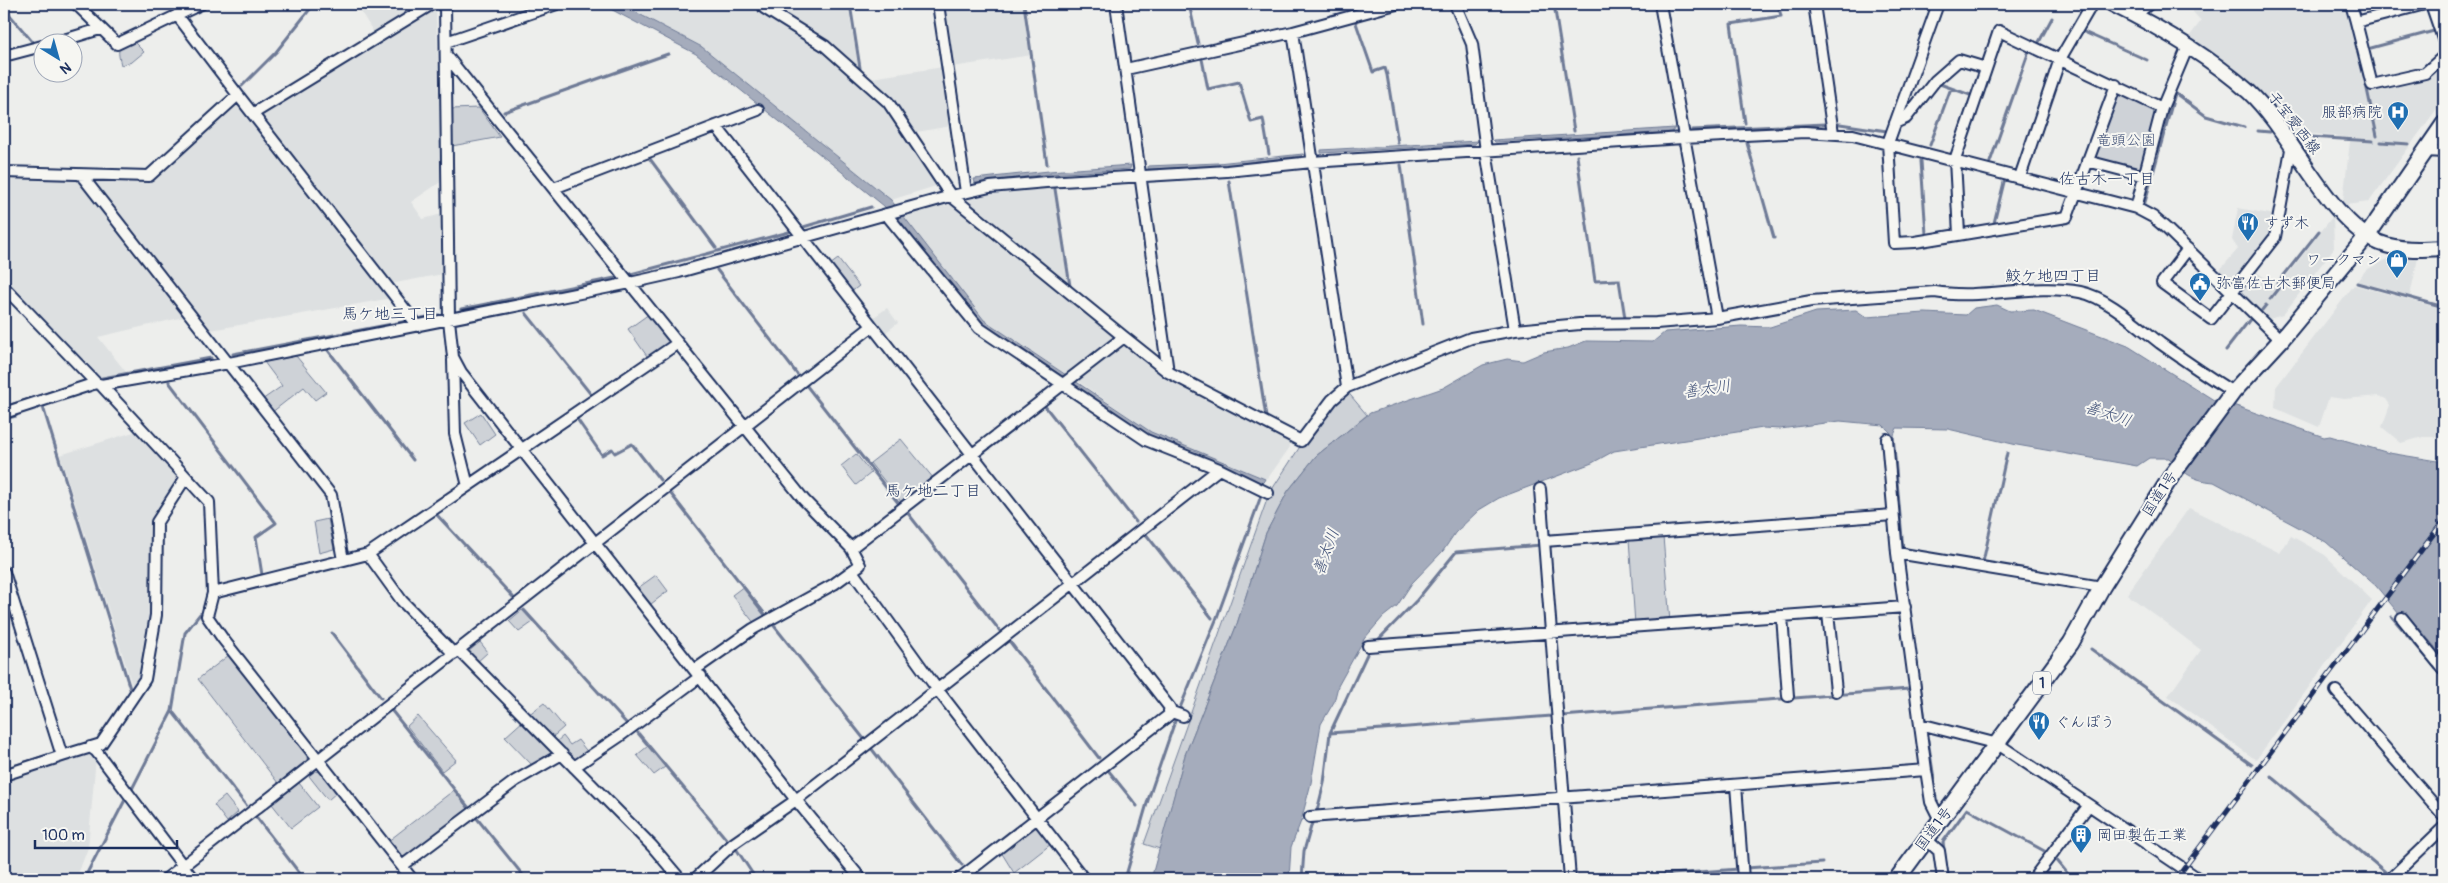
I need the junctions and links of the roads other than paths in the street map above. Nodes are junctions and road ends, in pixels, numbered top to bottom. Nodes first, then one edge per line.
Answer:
1 (76, 4) edge
2 (200, 4) edge
3 (432, 4) edge
4 (445, 4) edge
5 (557, 4) edge
6 (764, 4) edge
7 (938, 4) edge
8 (1116, 4) edge
9 (1396, 4) edge
10 (1455, 4) edge
11 (1660, 4) edge
12 (1814, 4) edge
13 (1938, 4) edge
14 (2092, 4) edge
15 (2112, 4) edge
16 (2149, 4) edge
17 (2351, 4) edge
18 (2425, 4) edge
19 (2431, 4) edge
20 (1366, 8) edge
21 (177, 15) junction
22 (2135, 15) junction
23 (2356, 22) junction
24 (100, 29) junction
25 (1293, 32) junction
26 (82, 34) edge
27 (446, 42) junction
28 (2444, 42) edge
29 (2188, 46) junction
30 (32, 49) edge
31 (446, 55) junction
32 (4, 56) edge
33 (2444, 56) edge
34 (2060, 60) junction
35 (1986, 68) junction
36 (1126, 69) junction
37 (2116, 85) junction
38 (238, 95) junction
39 (2162, 108) junction
40 (758, 110) dead end
41 (254, 113) junction
42 (1895, 123) junction
43 (2444, 124) edge
44 (716, 126) junction
45 (1833, 133) junction
46 (1684, 138) junction
47 (1888, 144) junction
48 (2292, 144) junction
49 (1486, 151) junction
50 (2425, 151) junction
51 (2444, 152) edge
52 (1955, 160) junction
53 (2087, 161) junction
54 (1312, 162) junction
55 (4, 172) edge
56 (82, 176) junction
57 (1140, 176) junction
58 (2145, 176) junction
59 (2020, 177) junction
60 (554, 188) junction
61 (2076, 191) junction
62 (966, 192) junction
63 (951, 196) junction
64 (2136, 208) junction
65 (886, 214) junction
66 (1959, 234) junction
67 (2367, 236) junction
68 (802, 238) junction
69 (2444, 248) edge
70 (2188, 249) junction
71 (630, 283) junction
72 (4, 287) edge
73 (2232, 292) junction
74 (1717, 318) junction
75 (449, 320) junction
76 (418, 326) junction
77 (871, 327) junction
78 (1515, 330) junction
79 (1124, 337) junction
80 (2281, 340) junction
81 (678, 343) junction
82 (453, 357) junction
83 (229, 363) junction
84 (1168, 372) junction
85 (1066, 380) junction
86 (98, 384) junction
87 (1347, 387) junction
88 (2233, 392) junction
89 (4, 413) edge
90 (745, 425) junction
91 (1887, 439) dead end
92 (522, 448) junction
93 (972, 454) junction
94 (1218, 469) junction
95 (186, 477) junction
96 (468, 486) junction
97 (1540, 489) dead end
98 (1268, 493) dead end
99 (1894, 514) junction
100 (1544, 540) junction
101 (596, 542) junction
102 (851, 548) junction
103 (1897, 553) junction
104 (368, 554) junction
105 (343, 560) junction
106 (852, 571) junction
107 (4, 572) edge
108 (1072, 582) junction
109 (2102, 587) junction
110 (213, 593) junction
111 (1905, 607) junction
112 (1828, 613) junction
113 (1782, 616) junction
114 (2402, 618) dead end
115 (1552, 634) junction
116 (1368, 646) dead end
117 (456, 652) junction
118 (2444, 670) edge
119 (698, 673) junction
120 (937, 689) junction
121 (1836, 691) dead end
122 (2336, 691) dead end
123 (1788, 696) dead end
124 (1169, 711) junction
125 (1183, 716) dead end
126 (1920, 724) junction
127 (1998, 744) junction
128 (90, 747) junction
129 (562, 754) junction
130 (62, 756) junction
131 (318, 761) junction
132 (574, 767) junction
133 (1926, 770) junction
134 (4, 775) edge
135 (1736, 785) junction
136 (1564, 799) junction
137 (796, 800) junction
138 (2089, 805) junction
139 (2444, 816) edge
140 (1310, 817) dead end
141 (1036, 818) junction
142 (1940, 820) junction
143 (2444, 827) edge
144 (1926, 838) junction
145 (183, 866) junction
146 (402, 866) junction
147 (166, 879) edge
148 (194, 879) edge
149 (412, 879) edge
150 (680, 879) edge
151 (695, 879) edge
152 (861, 879) edge
153 (959, 879) edge
154 (1084, 879) edge
155 (1570, 879) edge
156 (1743, 879) edge
157 (1896, 879) edge
158 (1943, 879) edge
159 (2033, 879) edge
160 (2197, 879) edge
161 (2390, 879) edge

1 - 24 street
2 - 21 street
3 - 41 street
4 - 27 street
5 - 27 street
6 - 63 street
7 - 62 street
8 - 36 street
9 - 20 street
10 - 49 street
11 - 46 street
12 - 45 street
13 - 42 street
14 - 34 street
15 - 22 main road, 子宝愛西線
16 - 22 street
17 - 23 street
18 - 23 street
19 - 28 street
20 - 25 street
21 - 24 street
21 - 38 street
22 - 29 main road, 子宝愛西線
23 - 33 street
24 - 26 street
25 - 36 street
25 - 54 street
27 - 31 street
29 - 39 street
29 - 48 main road, 子宝愛西線
30 - 32 street
31 - 60 street
31 - 75 street
34 - 35 street
34 - 37 street
34 - 59 street
35 - 42 street
35 - 52 street
36 - 57 street
37 - 39 street
37 - 53 street
38 - 41 street
38 - 56 street
39 - 58 street
40 - 44 street
41 - 76 street
42 - 47 street
43 - 50 highway, 国道1号 / 1
44 - 60 street
44 - 68 street
45 - 46 street
45 - 47 street
46 - 49 street
46 - 74 street
47 - 52 street
47 - 66 street
48 - 67 main road, 子宝愛西線
48 - 73 street
49 - 54 street
49 - 78 street
50 - 51 street
50 - 67 highway, 国道1号 / 1
52 - 59 street
52 - 66 street
53 - 58 street
53 - 61 street
54 - 57 street
54 - 87 street
55 - 56 street
56 - 83 street
57 - 62 street
57 - 84 street
58 - 64 street
59 - 61 street
60 - 71 street
61 - 64 street
61 - 66 street
62 - 63 street
63 - 65 street
63 - 79 street
64 - 70 street
65 - 68 street
65 - 85 street
67 - 69 main road, 子宝愛西線
67 - 80 highway, 国道1号 / 1
68 - 71 street
68 - 77 street
70 - 73 street
70 - 73 street
71 - 75 street
71 - 81 street
72 - 86 street
73 - 80 street
74 - 78 street
74 - 88 street
75 - 76 street
75 - 82 street
76 - 83 street
77 - 90 street
77 - 93 street
78 - 87 street
79 - 84 street
79 - 85 street
80 - 88 highway, 国道1号 / 1
81 - 90 street
81 - 92 street
82 - 92 street
82 - 96 street
83 - 86 street
83 - 105 street
84 - 87 street
85 - 93 street
85 - 94 street
86 - 89 street
86 - 95 street
88 - 109 highway, 国道1号 / 1
90 - 101 street
90 - 102 street
91 - 99 street
92 - 96 street
92 - 101 street
93 - 102 street
93 - 108 street
94 - 98 street
94 - 108 street
95 - 110 street
95 - 128 street
96 - 104 street
97 - 100 street
99 - 100 street
99 - 103 street
100 - 115 street
101 - 117 street
101 - 119 street
102 - 106 street
103 - 109 street
103 - 111 street
104 - 105 street
104 - 117 street
105 - 110 street
106 - 119 street
106 - 120 street
107 - 130 street
108 - 120 street
108 - 124 street
109 - 127 highway, 国道1号 / 1
110 - 131 street
111 - 112 street
111 - 126 street
112 - 113 street
112 - 121 street
113 - 115 street
113 - 123 street
114 - 118 street
115 - 116 street
115 - 136 street
117 - 129 street
117 - 131 street
119 - 132 street
119 - 137 street
120 - 137 street
120 - 141 street
122 - 139 street
124 - 125 street
124 - 141 street
126 - 127 street
126 - 133 street
127 - 138 street
127 - 142 highway, 国道1号 / 1
128 - 130 street
128 - 145 street
129 - 132 street
129 - 146 street
130 - 134 street
131 - 145 street
131 - 146 street
132 - 150 street
133 - 135 street
133 - 142 street
135 - 136 street
135 - 156 street
136 - 140 street
136 - 155 street
137 - 151 street
137 - 152 street
138 - 159 street
138 - 160 street
141 - 153 street
141 - 154 street
142 - 144 highway, 国道1号 / 1
143 - 161 street
144 - 157 highway, 国道1号 / 1
144 - 158 street
145 - 147 street
145 - 148 street
146 - 149 street

